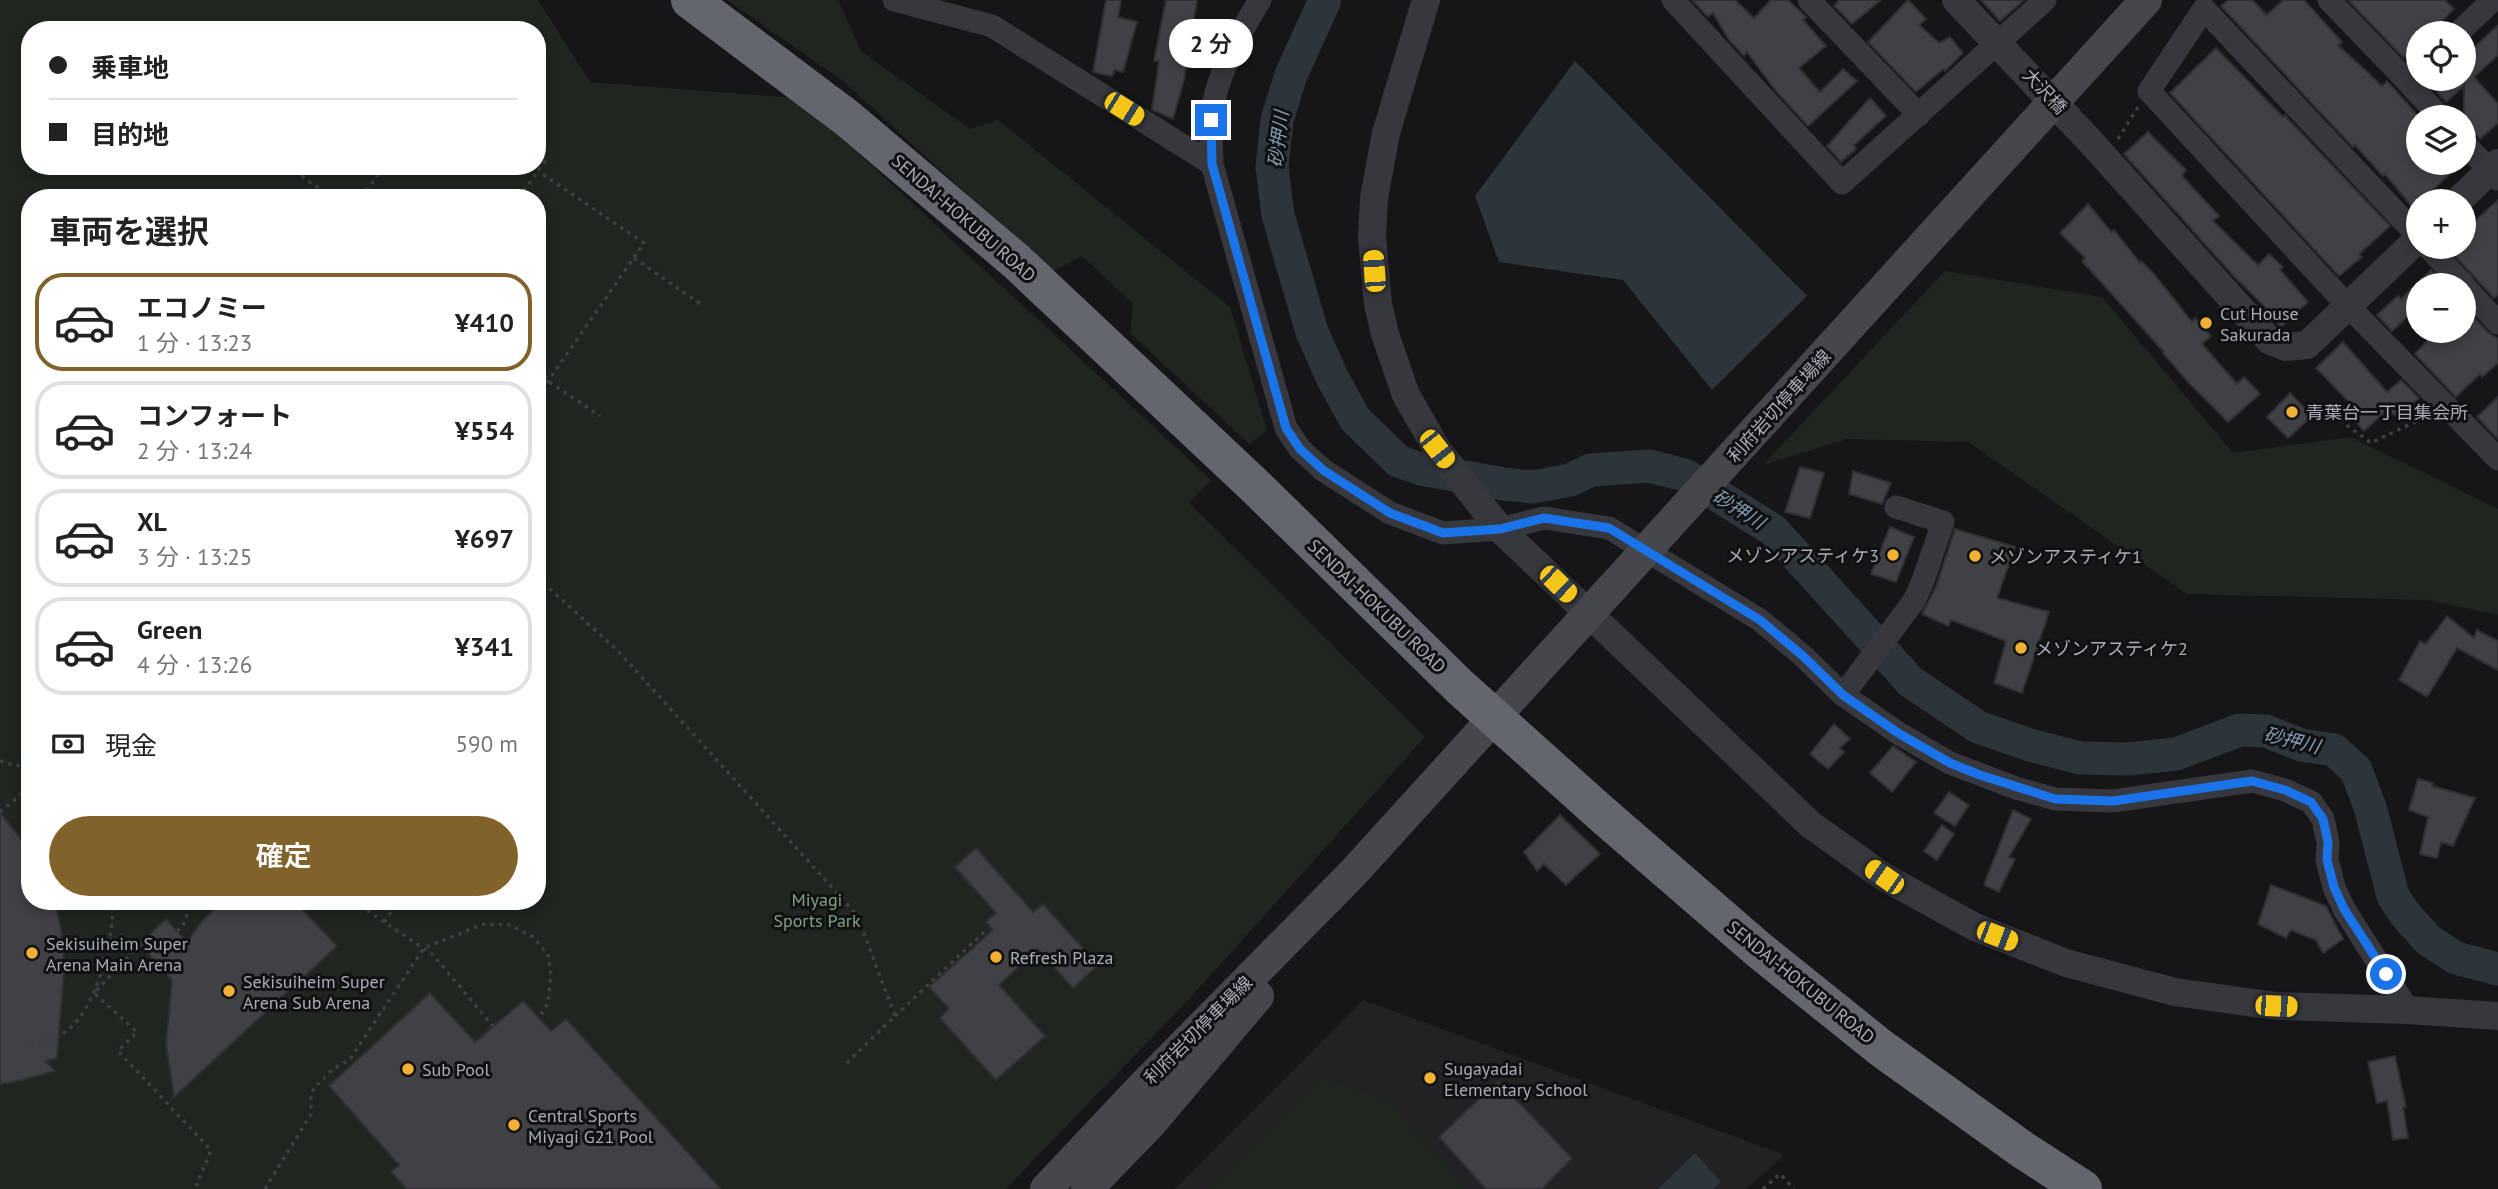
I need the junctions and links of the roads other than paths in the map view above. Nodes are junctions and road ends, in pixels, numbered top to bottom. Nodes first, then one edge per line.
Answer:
1 (690, 0) edge
2 (894, 0) edge
3 (1260, 0) edge
4 (1426, 0) edge
5 (1673, 0) edge
6 (1809, 0) edge
7 (1956, 0) edge
8 (2045, 0) edge
9 (2146, 0) edge
10 (2329, 0) edge
11 (2478, 5) edge
12 (2467, 21) edge
13 (2008, 54) junction
14 (2406, 70) edge
15 (1919, 115) junction
16 (2476, 154) edge
17 (1212, 164) junction
18 (2495, 171) edge
19 (2473, 189) edge
20 (2406, 224) edge
21 (2406, 249) edge
22 (2439, 259) edge
23 (2453, 273) edge
24 (2476, 298) edge
25 (2348, 306) junction
26 (2498, 323) edge
27 (2498, 459) edge
28 (1896, 508) dead end
29 (1493, 521) junction
30 (1850, 685) junction
31 (1353, 873) junction
32 (2408, 1010) junction
33 (2498, 1016) edge
34 (1046, 1189) edge
35 (1087, 1189) edge
36 (2083, 1189) edge

1 - 36 highway, SENDAI-HOKUBU ROAD
2 - 17 street
3 - 17 street
4 - 29 street
5 - 15 street
6 - 15 street
7 - 13 street, 大沢橋
8 - 13 street
9 - 31 main road, 利府岩切停車場線
10 - 14 street
11 - 12 street
13 - 15 street
13 - 25 street, 大沢橋
16 - 18 street
17 - 29 street
18 - 19 street
20 - 25 street
21 - 25 street, 大沢橋
22 - 23 street
24 - 26 street
25 - 27 street
28 - 30 street
29 - 30 street
29 - 32 street
30 - 32 street
31 - 34 main road, 利府岩切停車場線
31 - 35 main road, 利府岩切停車場線
32 - 33 street

